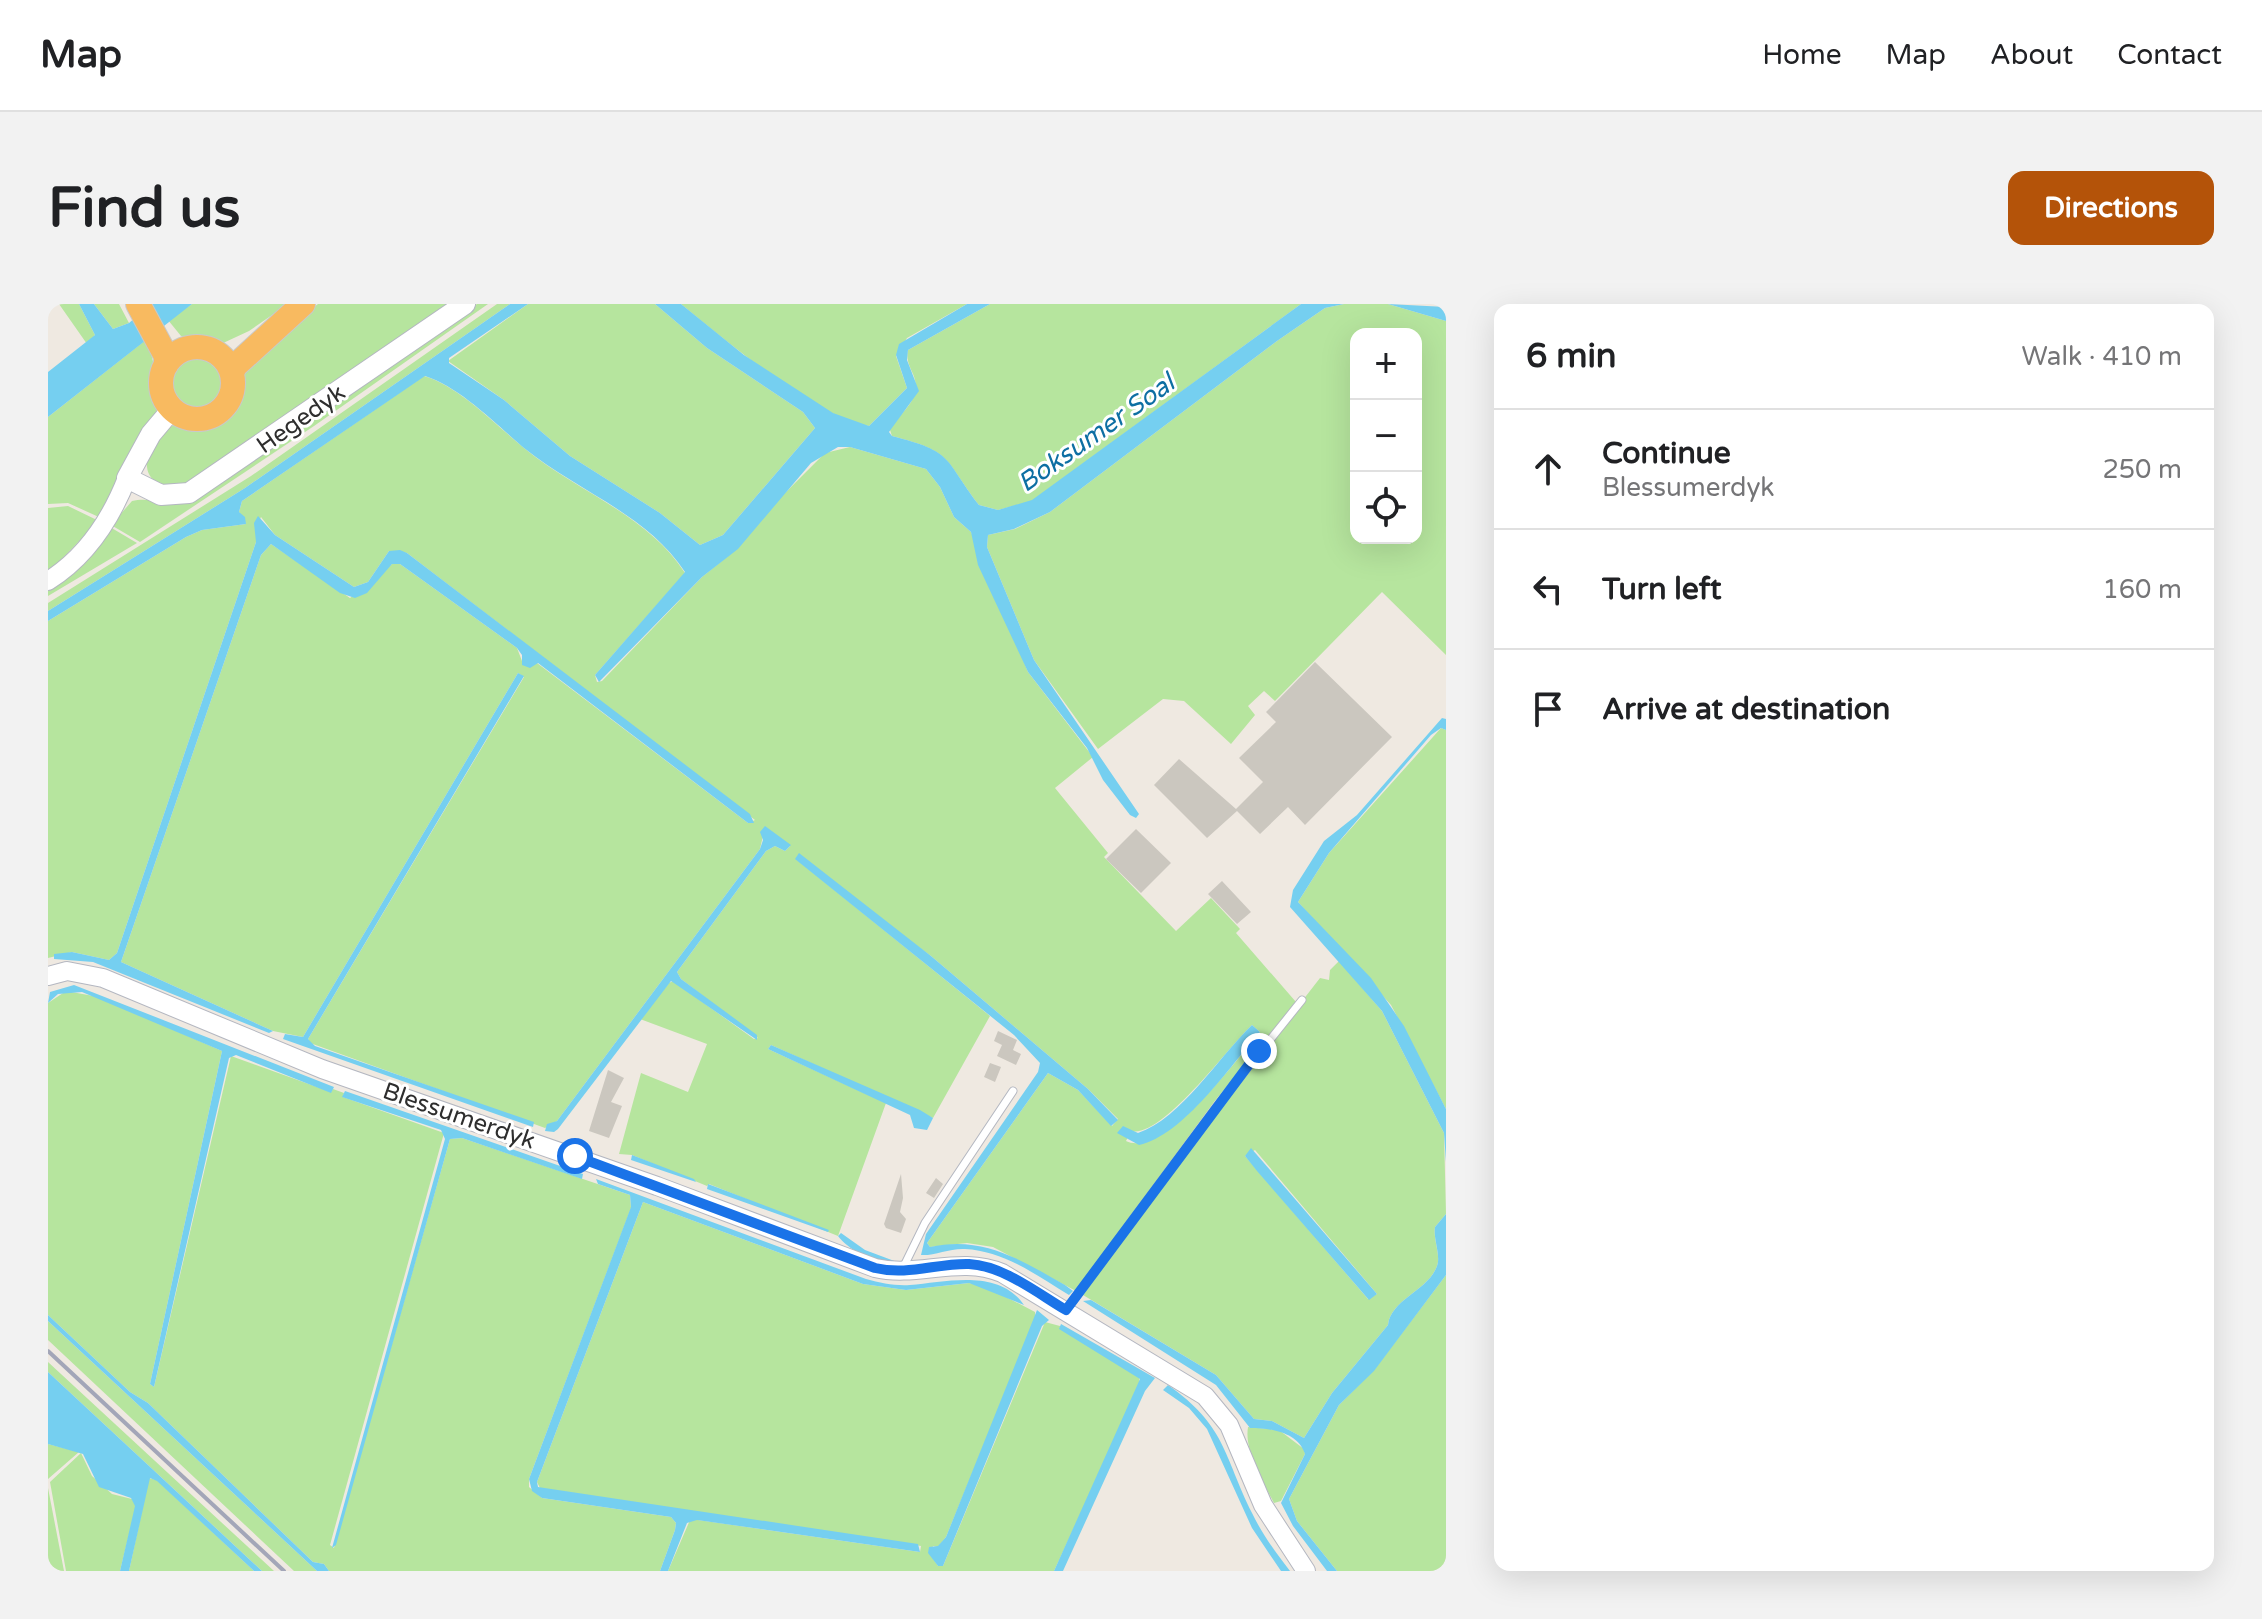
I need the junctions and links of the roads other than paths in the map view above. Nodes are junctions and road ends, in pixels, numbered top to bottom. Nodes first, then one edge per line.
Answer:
1 (139, 304) edge
2 (465, 304) edge
3 (293, 311) edge
4 (163, 337) junction
5 (188, 348) junction
6 (215, 352) junction
7 (166, 365) junction
8 (232, 373) junction
9 (173, 408) junction
10 (127, 478) junction
11 (48, 581) edge
12 (48, 976) edge
13 (1302, 1000) dead end
14 (1013, 1091) dead end
15 (902, 1272) junction
16 (1066, 1310) junction
17 (1306, 1571) edge

1 - 4 highway
2 - 10 main road, Hegedyk
3 - 6 highway
3 - 8 highway
4 - 5 highway
4 - 7 highway
5 - 6 highway
5 - 7 highway
6 - 8 highway
7 - 9 highway
8 - 9 highway
9 - 10 main road
10 - 11 street
12 - 15 street, Blessumerdyk
13 - 16 lane
14 - 15 lane
15 - 16 street, Blessumerdyk
16 - 17 street, Blessumerdyk

